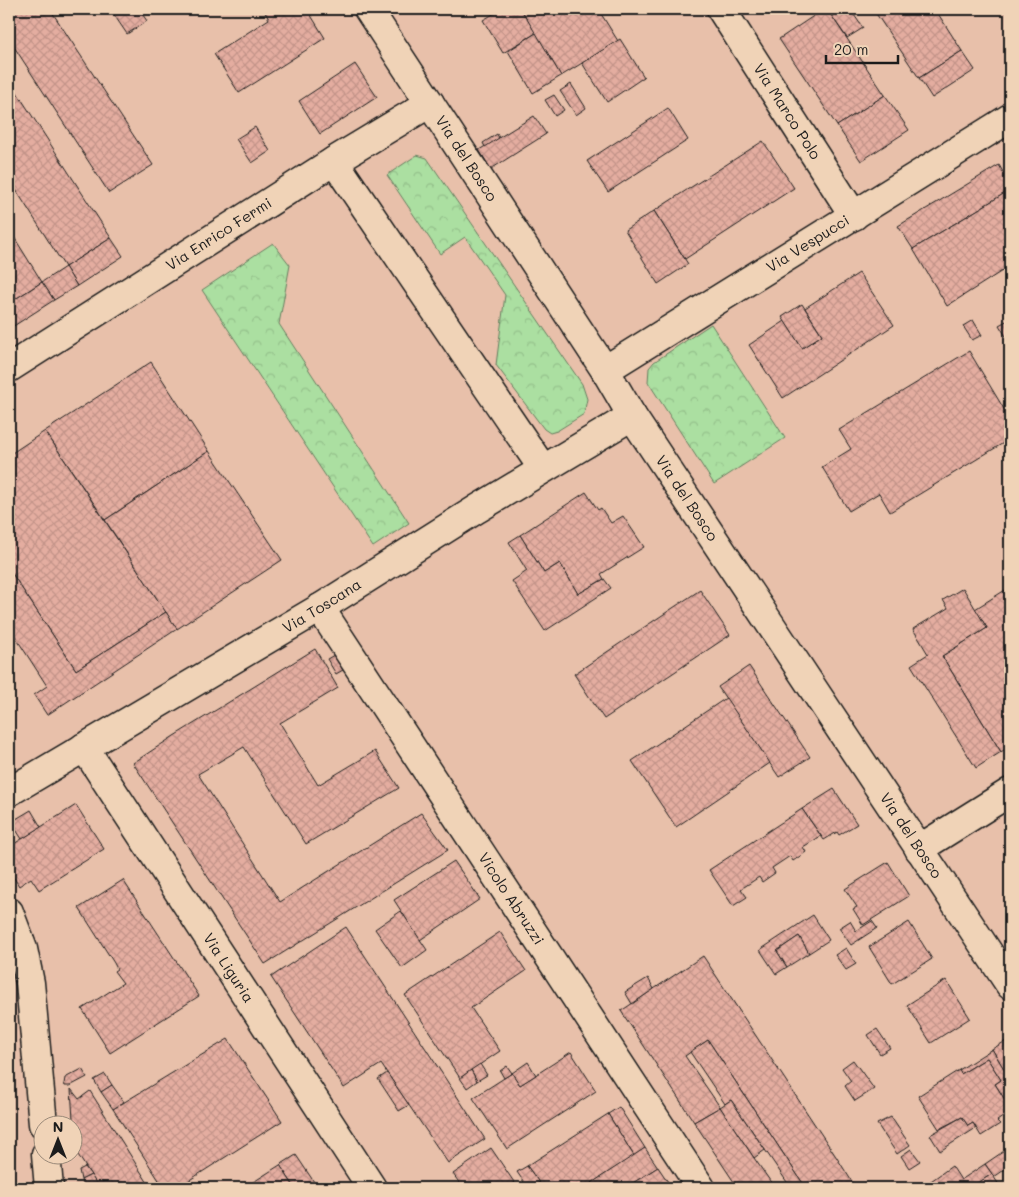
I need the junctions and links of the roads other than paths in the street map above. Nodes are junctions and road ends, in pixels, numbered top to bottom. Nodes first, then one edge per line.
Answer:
1 (368, 9) edge
2 (721, 9) edge
3 (430, 103) junction
4 (1010, 118) edge
5 (334, 161) junction
6 (854, 216) junction
7 (9, 368) edge
8 (605, 370) junction
9 (632, 416) junction
10 (543, 470) junction
11 (320, 608) junction
12 (84, 747) junction
13 (9, 792) edge
14 (1010, 792) edge
15 (919, 849) junction
16 (9, 912) edge
17 (1010, 985) edge
18 (42, 1114) edge
19 (47, 1164) edge
20 (49, 1188) edge
21 (372, 1188) edge
22 (701, 1188) edge

1 - 3 street, Via del Bosco
2 - 6 street, Via Marco Polo
3 - 5 street, Via Enrico Fermi
3 - 8 street, Via del Bosco
4 - 6 street, Via Vespucci
5 - 7 street, Via Enrico Fermi
5 - 10 street
6 - 8 street, Via Vespucci
8 - 9 street, Via del Bosco
9 - 10 street, Via Toscana
9 - 15 street, Via del Bosco
10 - 11 street, Via Toscana
11 - 12 street, Via Toscana
11 - 22 street, Vicolo Abruzzi
12 - 13 street, Via Toscana
12 - 21 street, Via Liguria
14 - 15 street
15 - 17 street, Via del Bosco
16 - 18 street
19 - 20 street

